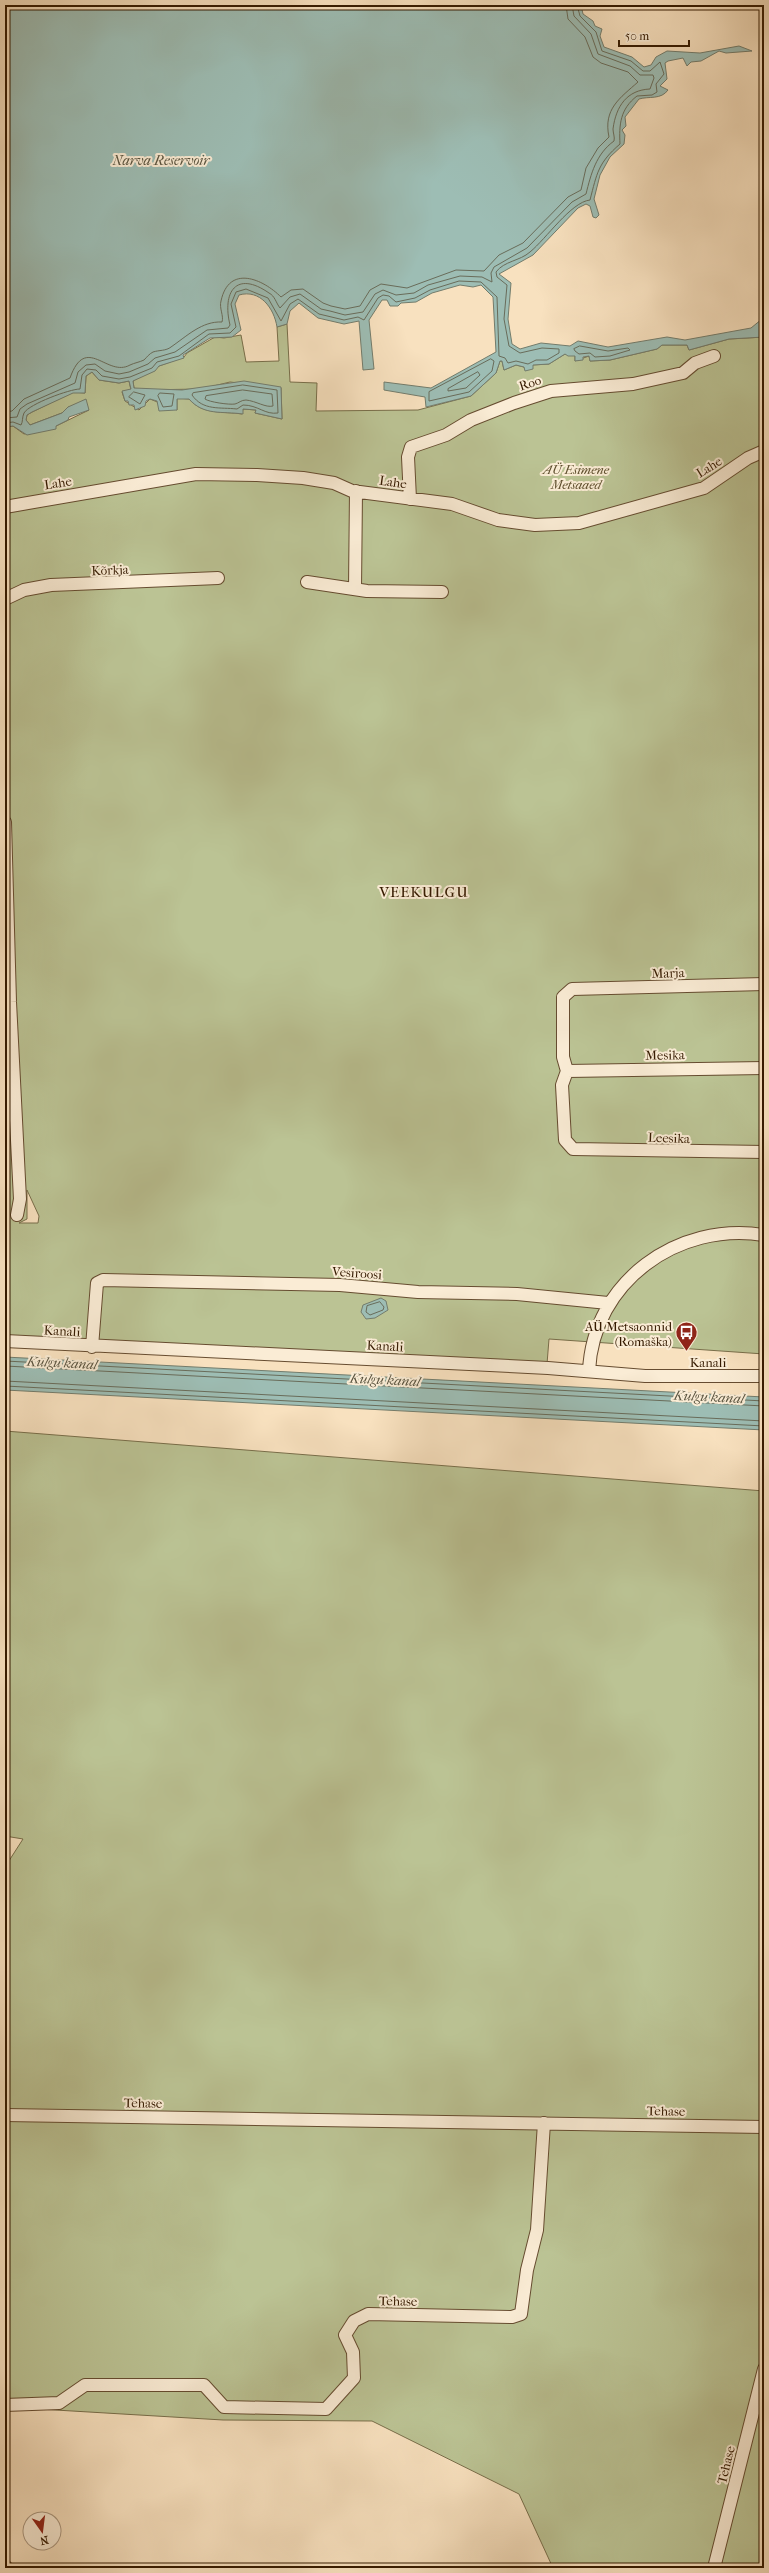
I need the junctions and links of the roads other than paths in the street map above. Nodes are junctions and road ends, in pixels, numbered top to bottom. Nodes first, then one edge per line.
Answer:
1 (714, 356) dead end
2 (764, 451) edge
3 (356, 491) junction
4 (410, 499) junction
5 (5, 506) edge
6 (218, 578) dead end
7 (307, 582) dead end
8 (355, 588) junction
9 (442, 592) dead end
10 (5, 599) edge
11 (5, 822) edge
12 (764, 984) edge
13 (8, 1003) edge
14 (764, 1068) edge
15 (567, 1071) junction
16 (764, 1152) edge
17 (18, 1215) dead end
18 (764, 1235) edge
19 (608, 1303) junction
20 (5, 1341) edge
21 (92, 1346) junction
22 (588, 1371) junction
23 (764, 1376) edge
24 (5, 2115) edge
25 (544, 2123) junction
26 (764, 2127) edge
27 (764, 2369) edge
28 (5, 2406) edge
29 (714, 2568) edge

1 - 4 street, Roo
2 - 4 street, Lahe
3 - 4 street, Lahe
3 - 5 street, Lahe
3 - 8 street
6 - 10 street, Kõrkja
7 - 8 street
8 - 9 street
11 - 13 street
12 - 15 street, Marja
13 - 17 street
14 - 15 street, Mesika
15 - 16 street, Leesika
18 - 19 street
19 - 21 street, Vesiroosi
19 - 22 street
20 - 21 street, Kanali
21 - 22 street, Kanali
22 - 23 street, Kanali
24 - 25 street, Tehase
25 - 26 street, Tehase
25 - 28 street, Tehase
27 - 29 street, Tehase

